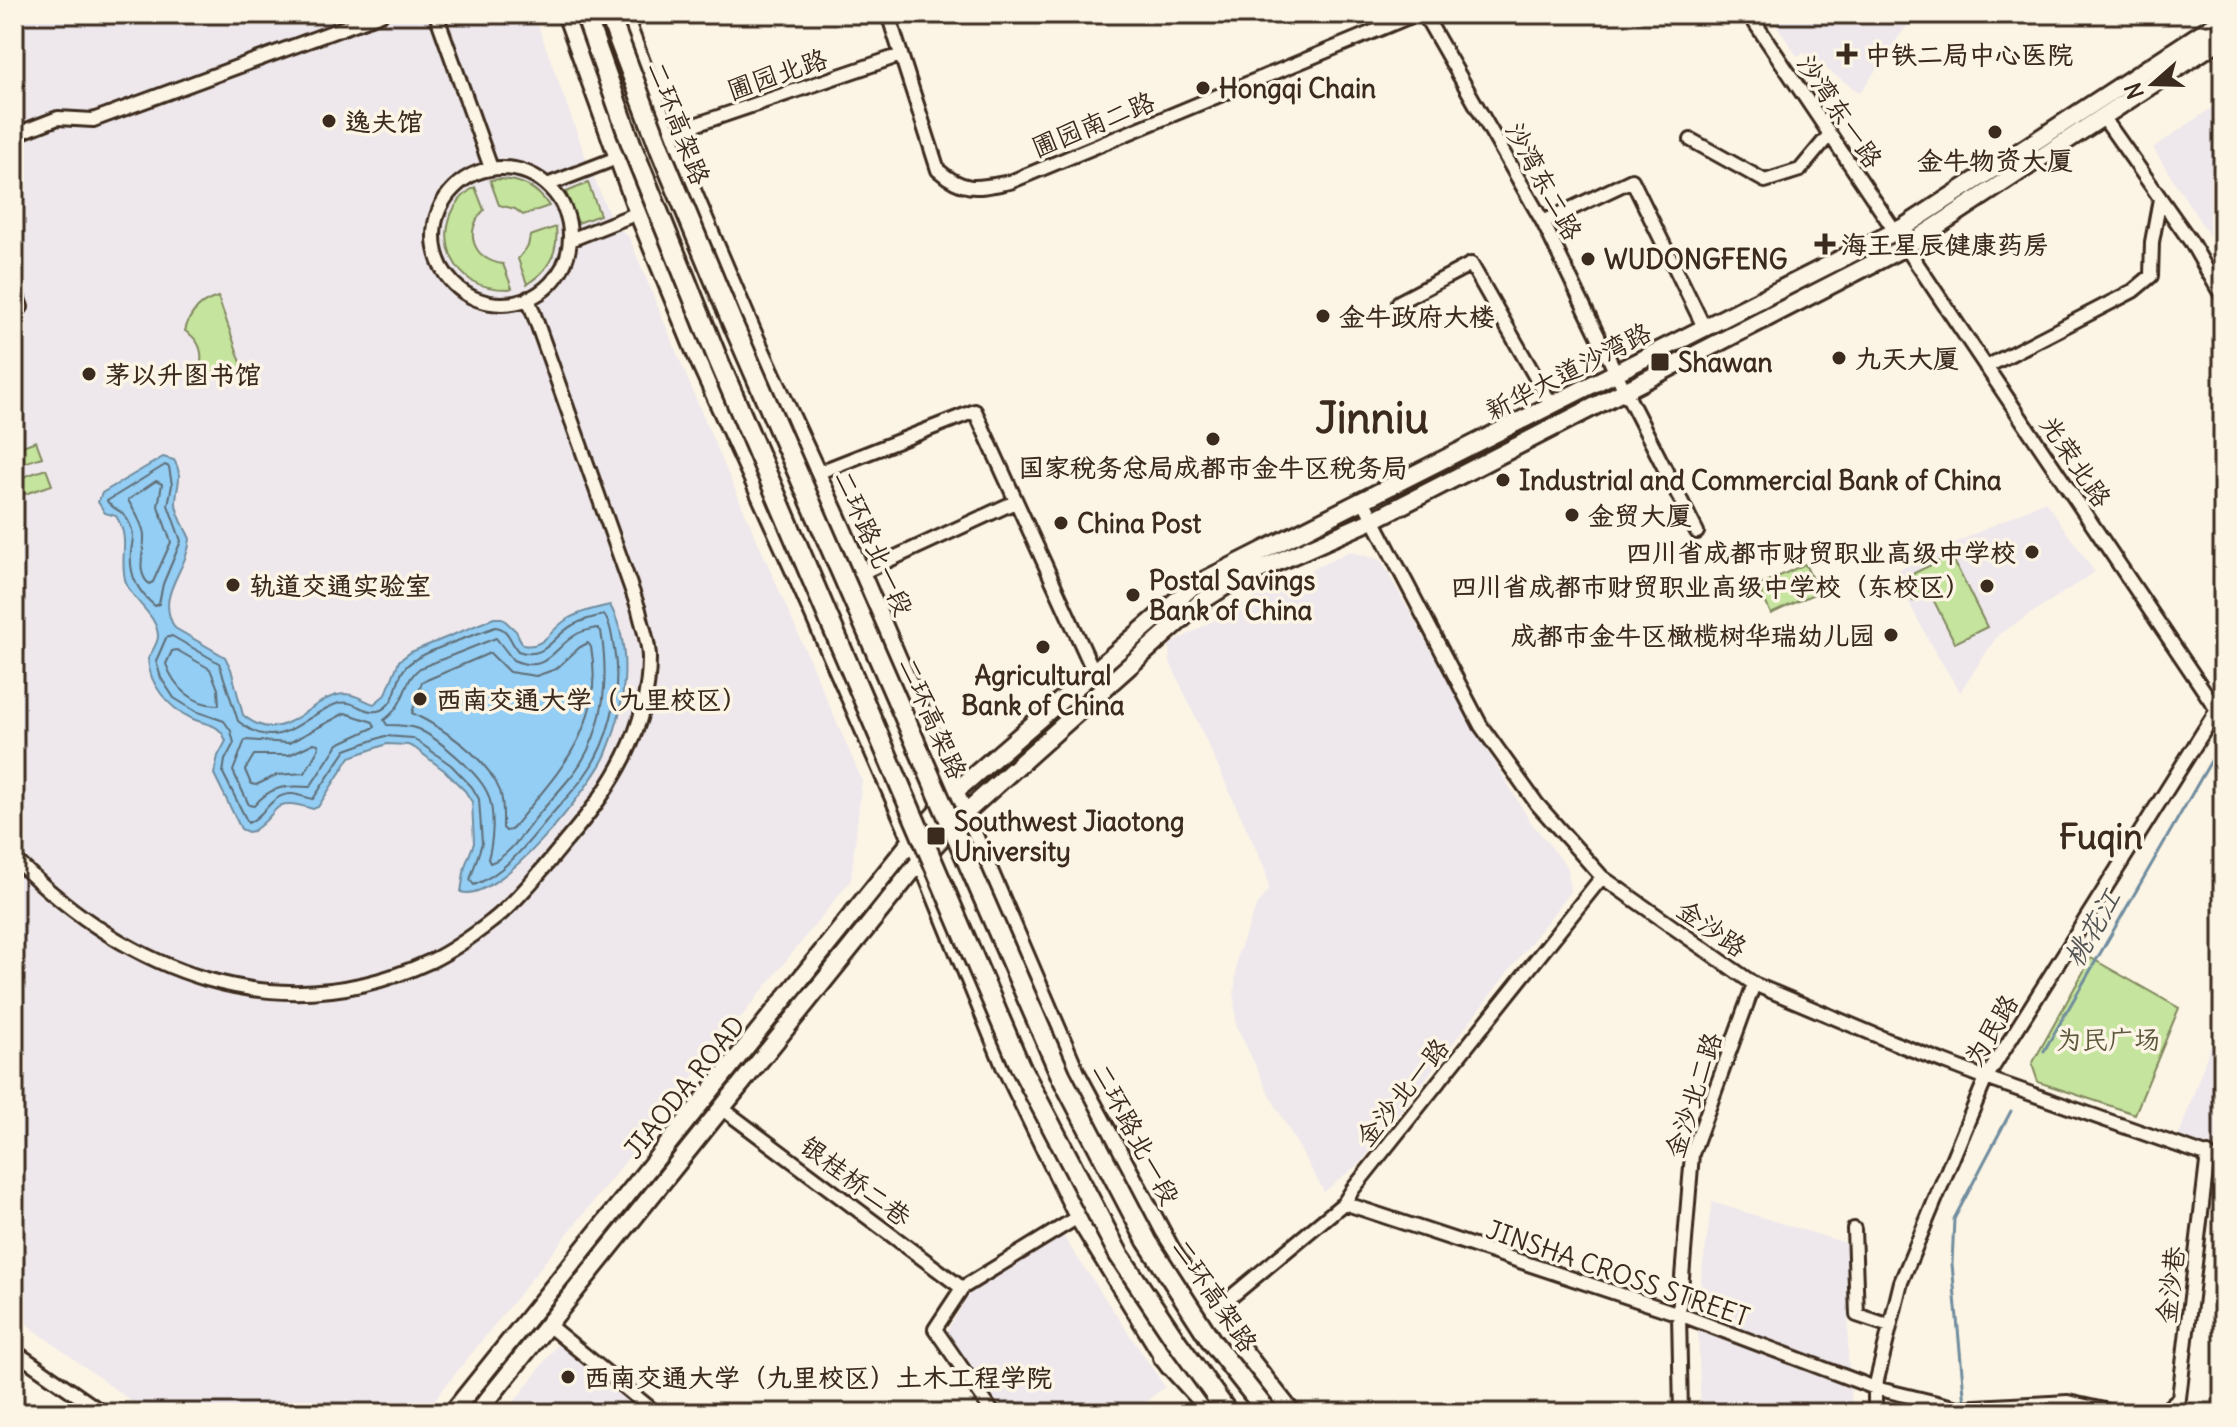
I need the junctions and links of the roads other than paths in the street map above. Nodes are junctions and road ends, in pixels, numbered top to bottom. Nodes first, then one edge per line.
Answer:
1 (381, 14) edge
2 (436, 14) edge
3 (566, 14) edge
4 (585, 14) edge
5 (609, 14) edge
6 (623, 14) edge
7 (888, 14) edge
8 (1416, 14) edge
9 (1424, 14) edge
10 (1749, 14) edge
11 (2223, 19) edge
12 (2223, 38) edge
13 (901, 55) junction
14 (2103, 117) junction
15 (668, 134) junction
16 (1830, 134) junction
17 (14, 135) edge
18 (1691, 140) dead end
19 (617, 158) junction
20 (491, 168) junction
21 (547, 185) junction
22 (2160, 199) junction
23 (638, 213) junction
24 (1543, 222) junction
25 (1895, 232) junction
26 (570, 240) junction
27 (1905, 247) junction
28 (14, 288) edge
29 (528, 298) junction
30 (2223, 298) edge
31 (1399, 302) dead end
32 (21, 307) dead end
33 (1705, 329) junction
34 (1986, 367) junction
35 (1616, 373) junction
36 (1626, 392) junction
37 (1552, 406) junction
38 (817, 473) junction
39 (1363, 500) junction
40 (1015, 502) junction
41 (1373, 520) junction
42 (1697, 532) dead end
43 (861, 573) junction
44 (1093, 670) junction
45 (2221, 710) edge
46 (956, 791) junction
47 (965, 813) junction
48 (912, 840) junction
49 (14, 858) edge
50 (921, 860) junction
51 (1602, 877) junction
52 (1754, 984) junction
53 (1986, 1078) junction
54 (723, 1109) junction
55 (2208, 1154) junction
56 (2223, 1161) edge
57 (1344, 1203) junction
58 (1078, 1217) junction
59 (1854, 1229) dead end
60 (962, 1288) junction
61 (1213, 1312) junction
62 (1679, 1314) junction
63 (548, 1325) junction
64 (1890, 1326) junction
65 (14, 1351) edge
66 (1163, 1357) junction
67 (1875, 1388) junction
68 (103, 1413) edge
69 (452, 1413) edge
70 (477, 1413) edge
71 (656, 1413) edge
72 (993, 1413) edge
73 (1202, 1413) edge
74 (1214, 1413) edge
75 (1228, 1413) edge
76 (1268, 1413) edge
77 (1292, 1413) edge
78 (1681, 1413) edge
79 (1875, 1413) edge
80 (2118, 1413) edge
81 (2162, 1413) edge

1 - 17 street
2 - 20 street
3 - 19 main road
4 - 75 highway, 二环高架路, bridge
5 - 76 highway, 二环高架路, bridge
6 - 15 main road, 二环路北一段
7 - 13 street, 圃园南二路
8 - 13 street, 圃园南二路
9 - 24 street, 沙湾东二路
10 - 16 street, 沙湾东一路
11 - 25 main road, 新华大道沙湾路
12 - 14 main road, 新华大道沙湾路
13 - 15 street, 圃园北路
14 - 22 street
14 - 27 main road, 新华大道沙湾路
15 - 38 main road, 二环路北一段
16 - 18 street
16 - 25 street, 沙湾东一路
19 - 21 street
19 - 23 main road
20 - 21 street
20 - 29 street
21 - 26 street
22 - 30 street
22 - 34 street
23 - 26 street
23 - 48 main road
24 - 33 street
24 - 35 street, 沙湾东二路
25 - 27 street, 光荣北路
25 - 33 main road, 新华大道沙湾路
26 - 29 street
27 - 34 street, 光荣北路
27 - 36 main road, 新华大道沙湾路
28 - 32 street
29 - 49 street
31 - 37 street
33 - 35 main road, 新华大道沙湾路
34 - 45 street, 光荣北路
35 - 36 street, 沙湾东二路
35 - 37 main road, 新华大道沙湾路
36 - 41 main road, 新华大道沙湾路
36 - 42 street, 沙湾东二路
37 - 39 main road, 新华大道沙湾路
38 - 40 street
38 - 43 main road, 二环路北一段
39 - 41 street, 金沙路
39 - 44 main road, 新华大道沙湾路
40 - 43 street
40 - 44 street
41 - 47 main road, 新华大道沙湾路
41 - 51 street, 金沙路
43 - 46 main road, 二环路北一段
44 - 46 main road, 新华大道沙湾路
45 - 53 street, 为民路
46 - 47 main road, 二环路北一段
46 - 48 main road, JIAODA ROAD
47 - 50 main road, JIAODA ROAD
47 - 61 main road, 二环路北一段
48 - 50 main road
48 - 69 main road, JIAODA ROAD
50 - 54 main road, JIAODA ROAD
50 - 58 main road
51 - 52 street, 金沙路
51 - 57 street, 金沙北一路
52 - 53 street, 金沙路
52 - 62 street, 金沙北二路
53 - 55 street, 金沙路
53 - 64 street, 为民路
54 - 60 street, 银桂桥二巷
54 - 63 main road, JIAODA ROAD
55 - 56 street, 金沙路
55 - 81 street, 金沙巷
57 - 61 street, 金沙北一路
57 - 62 street, JINSHA CROSS STREET
58 - 60 street
58 - 66 main road
59 - 64 street
60 - 72 street
61 - 77 main road, 二环路北一段
62 - 67 street, JINSHA CROSS STREET
62 - 78 street, 金沙北二路
63 - 70 main road, JIAODA ROAD
63 - 71 street
64 - 67 street, 为民路
65 - 68 street
66 - 73 main road
66 - 74 highway
67 - 79 street, 为民路
67 - 80 street

